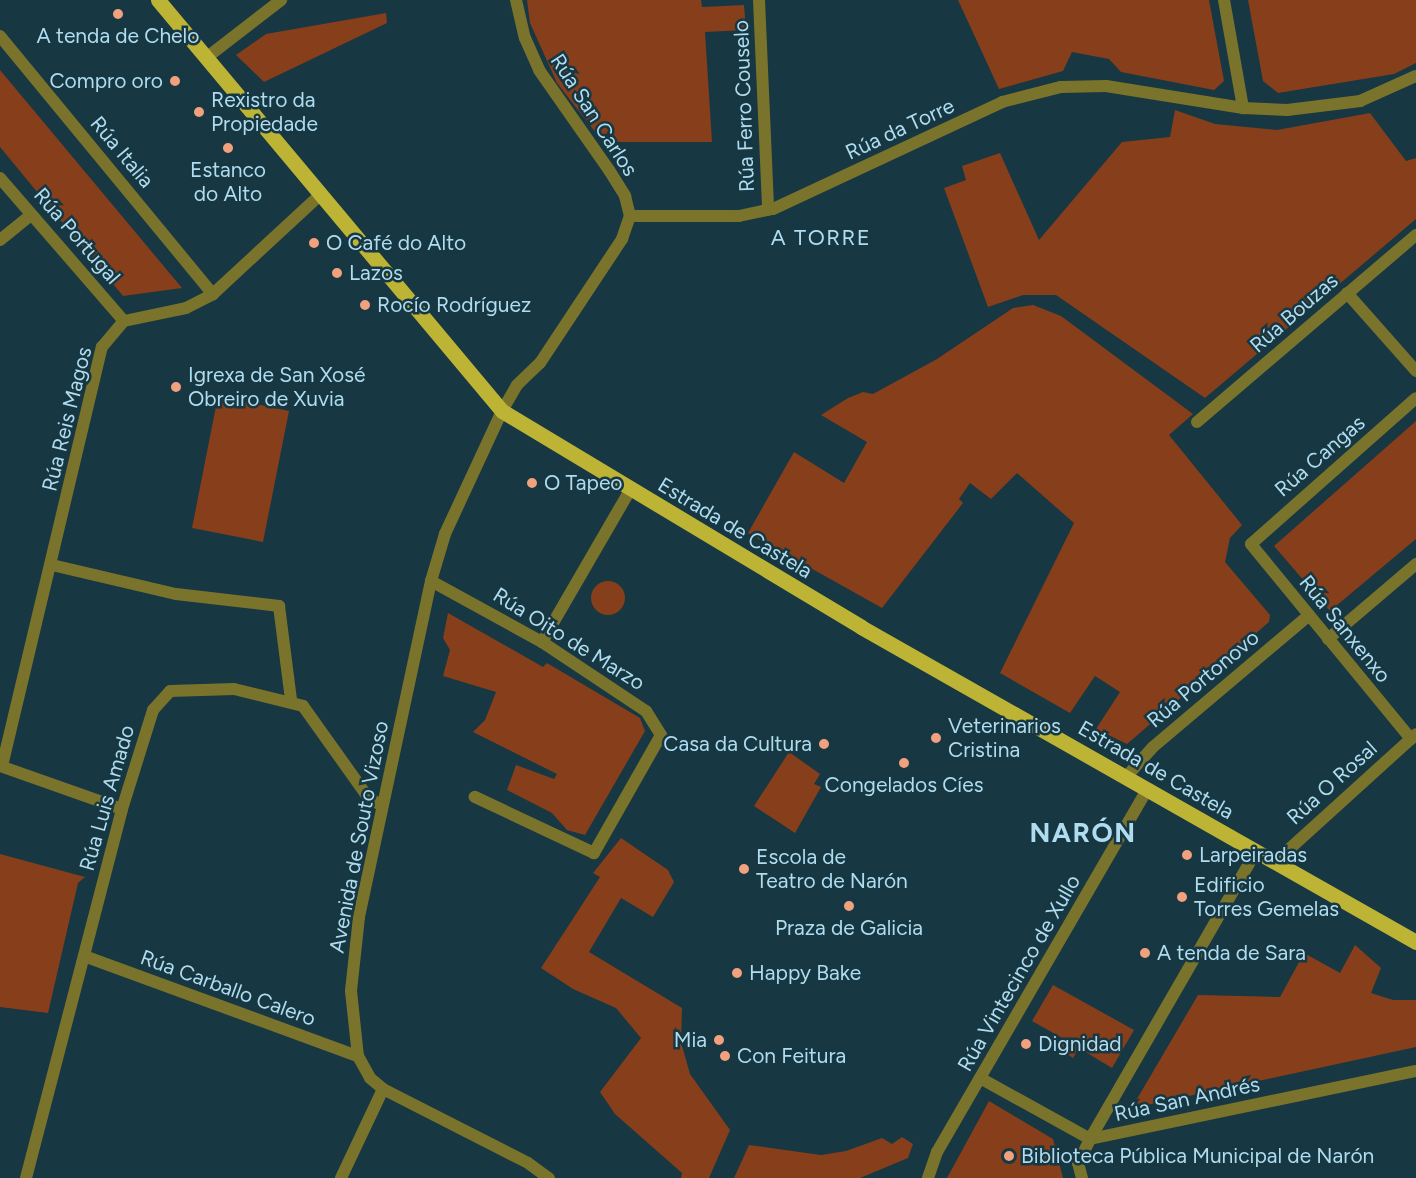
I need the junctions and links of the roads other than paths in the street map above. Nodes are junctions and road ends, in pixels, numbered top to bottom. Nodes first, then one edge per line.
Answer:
1 (158, 0) edge
2 (281, 0) edge
3 (516, 0) edge
4 (759, 0) edge
5 (1224, 0) edge
6 (0, 36) edge
7 (206, 58) junction
8 (1416, 76) edge
9 (1243, 108) junction
10 (0, 178) edge
11 (320, 195) junction
12 (768, 210) junction
13 (31, 215) junction
14 (630, 216) junction
15 (1416, 235) edge
16 (0, 240) edge
17 (1347, 293) junction
18 (213, 294) junction
19 (124, 321) junction
20 (1416, 372) edge
21 (1416, 398) edge
22 (502, 411) junction
23 (1197, 422) dead end
24 (630, 490) junction
25 (1251, 544) joint
26 (1416, 564) edge
27 (52, 565) junction
28 (431, 581) junction
29 (1309, 615) junction
30 (1328, 639) junction
31 (542, 642) junction
32 (291, 700) junction
33 (1413, 737) edge
34 (1, 766) edge
35 (1126, 777) junction
36 (1147, 790) junction
37 (475, 797) dead end
38 (382, 806) junction
39 (122, 809) junction
40 (1256, 851) junction
41 (1275, 862) junction
42 (1416, 942) edge
43 (84, 956) junction
44 (358, 1056) junction
45 (1416, 1071) edge
46 (980, 1078) junction
47 (383, 1089) junction
48 (1090, 1139) junction
49 (26, 1178) edge
50 (340, 1178) edge
51 (549, 1178) edge
52 (928, 1178) edge
53 (1082, 1178) edge

1 - 7 main road, Estrada de Castela
2 - 7 street
3 - 14 street, Rúa San Carlos
4 - 12 street, Rúa Ferro Couselo
5 - 9 street
6 - 18 street, Rúa Italia
7 - 11 main road, Estrada de Castela
8 - 9 street, Rúa da Torre
9 - 12 street, Rúa da Torre
10 - 13 street, Rúa Portugal
11 - 18 street
11 - 22 main road, Estrada de Castela
12 - 14 street, Rúa da Torre
13 - 16 street
13 - 19 street, Rúa Portugal
14 - 22 street
15 - 17 street, Rúa Bouzas
17 - 20 street
17 - 23 street, Rúa Bouzas
18 - 19 street
19 - 27 street, Rúa Reis Magos
21 - 25 street, Rúa Cangas
22 - 24 main road, Estrada de Castela
22 - 28 street, Avenida de Souto Vizoso
24 - 31 street
24 - 35 main road, Estrada de Castela
25 - 29 street, Rúa Sanxenxo
26 - 30 street
27 - 32 street
27 - 34 street, Rúa Reis Magos
28 - 31 street, Rúa Oito de Marzo
28 - 38 street, Avenida de Souto Vizoso
29 - 30 street, Rúa Sanxenxo
29 - 35 street, Rúa Portonovo
30 - 33 street, Rúa Sanxenxo
31 - 37 street, Rúa Oito de Marzo
32 - 38 street
32 - 39 street, Rúa Luis Amado
33 - 41 street, Rúa O Rosal
34 - 39 street
35 - 36 main road, Estrada de Castela
36 - 40 main road, Estrada de Castela
36 - 46 street, Rúa Vintecinco de Xullo
38 - 44 street, Avenida de Souto Vizoso
39 - 43 street, Rúa Luis Amado
40 - 41 main road, Estrada de Castela
40 - 48 street
41 - 42 main road, Estrada de Castela
43 - 44 street, Rúa Carballo Calero
43 - 49 street, Rúa Luis Amado
44 - 47 street, Avenida de Souto Vizoso
45 - 48 street, Rúa San Andrés
46 - 48 street, Rúa San Andrés
46 - 52 street, Rúa Vintecinco de Xullo
47 - 50 street
47 - 51 street, Avenida de Souto Vizoso
48 - 53 street

